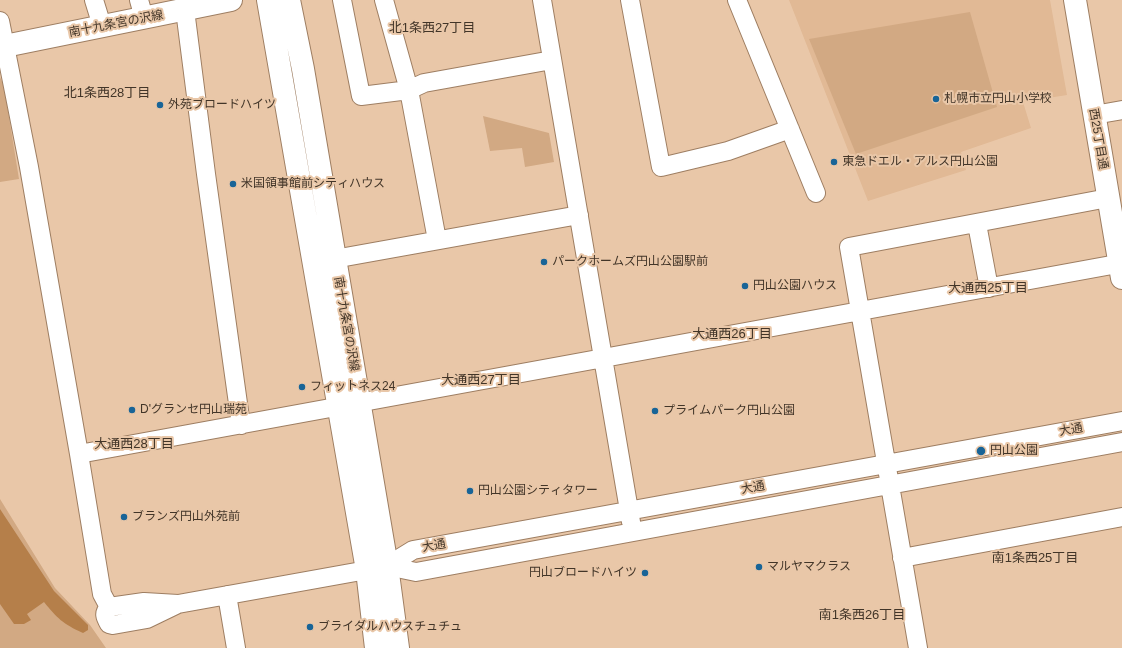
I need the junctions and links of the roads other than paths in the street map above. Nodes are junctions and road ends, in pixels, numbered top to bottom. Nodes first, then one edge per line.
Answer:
1 (94, 0) edge
2 (231, 0) edge
3 (268, 0) edge
4 (289, 0) edge
5 (342, 0) edge
6 (384, 0) edge
7 (542, 0) edge
8 (630, 0) edge
9 (737, 0) edge
10 (1075, 0) edge
11 (141, 9) edge
12 (185, 10) junction
13 (0, 21) edge
14 (102, 26) junction
15 (2, 47) edge
16 (552, 60) junction
17 (409, 90) junction
18 (1122, 110) edge
19 (1094, 115) junction
20 (790, 129) junction
21 (816, 192) dead end
22 (1108, 198) junction
23 (579, 215) junction
24 (977, 224) junction
25 (437, 240) junction
26 (334, 259) junction
27 (1121, 268) edge
28 (989, 288) junction
29 (860, 311) junction
30 (603, 359) junction
31 (349, 404) junction
32 (1122, 421) edge
33 (241, 425) junction
34 (1122, 442) edge
35 (79, 454) junction
36 (886, 464) junction
37 (890, 485) junction
38 (629, 511) junction
39 (1122, 517) edge
40 (633, 532) junction
41 (902, 558) junction
42 (377, 568) junction
43 (227, 595) junction
44 (236, 648) edge
45 (376, 648) edge
46 (398, 648) edge
47 (918, 648) edge

1 - 14 street
2 - 12 main road, 南十九条宮の沢線
3 - 31 main road, 南十九条宮の沢線
4 - 26 main road, 南十九条宮の沢線
5 - 17 street
6 - 17 street
7 - 16 street
8 - 20 street
9 - 20 street
10 - 19 main road, 西25丁目通
11 - 12 main road, 南十九条宮の沢線
11 - 14 main road, 南十九条宮の沢線
12 - 33 street
13 - 15 street
14 - 15 main road, 南十九条宮の沢線
15 - 35 street
16 - 17 street
16 - 23 street
17 - 25 street
18 - 19 street
19 - 22 main road, 西25丁目通
20 - 21 street
22 - 24 street
22 - 27 main road, 西25丁目通
23 - 25 street
23 - 30 street
24 - 28 street
24 - 29 street
25 - 26 street
26 - 31 main road, 南十九条宮の沢線
27 - 28 street
28 - 29 street
29 - 30 street
29 - 36 street
30 - 31 street
30 - 38 street
31 - 33 street
31 - 42 main road, 南十九条宮の沢線
32 - 36 street, 大通
33 - 35 street
34 - 37 street, 大通
35 - 43 street, 大通
36 - 37 street
36 - 38 street, 大通
37 - 40 street, 大通
37 - 41 street
38 - 40 street
38 - 42 street, 大通
39 - 41 street
40 - 42 street, 大通
41 - 47 street
42 - 43 street, 大通
42 - 45 main road, 南十九条宮の沢線
42 - 46 main road, 南十九条宮の沢線
43 - 44 street

